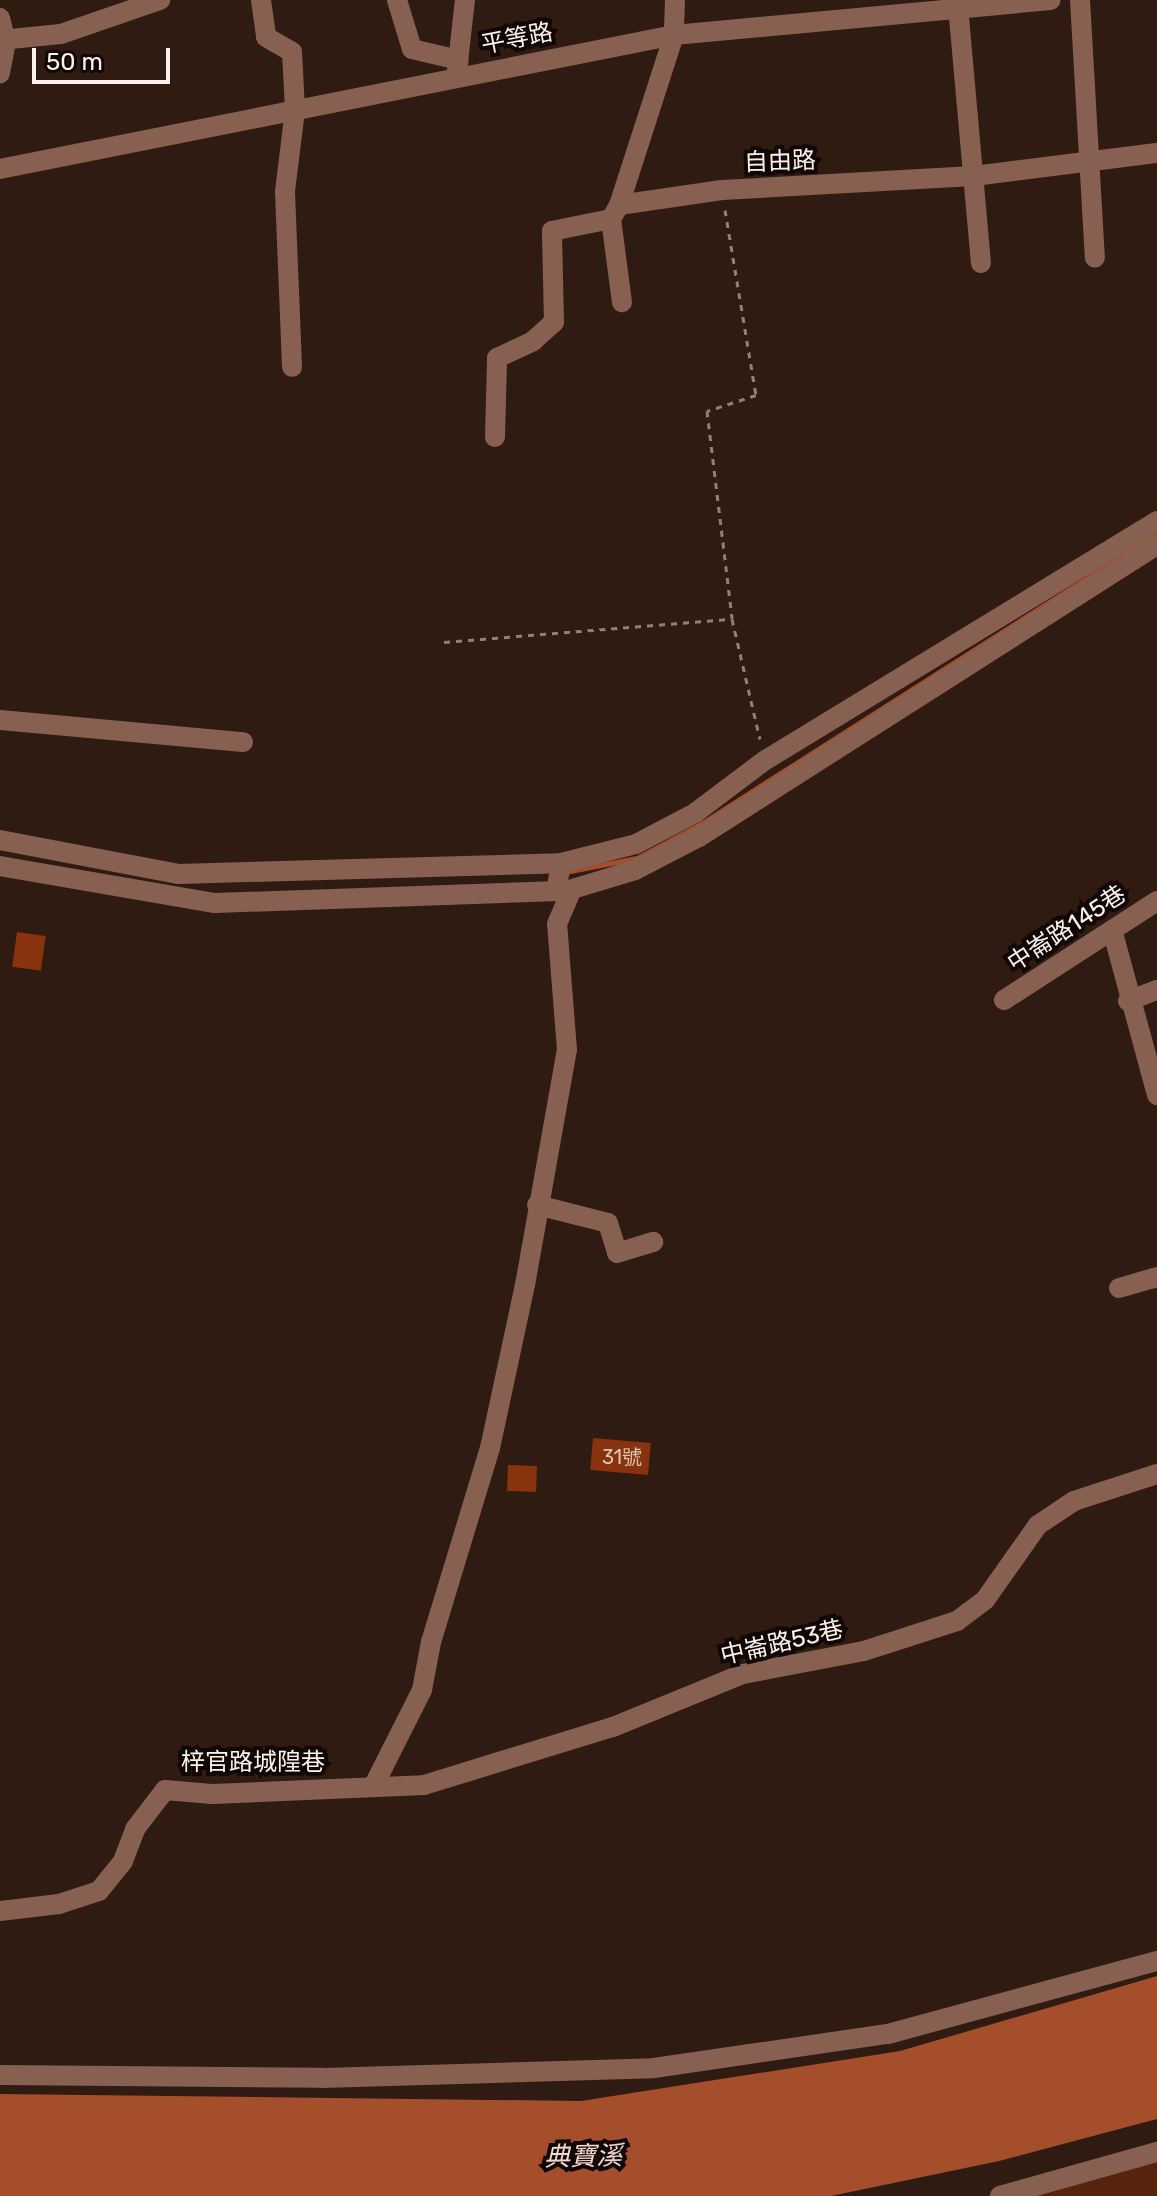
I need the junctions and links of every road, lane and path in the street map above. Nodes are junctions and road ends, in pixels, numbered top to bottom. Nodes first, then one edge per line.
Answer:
1 (160, 0) edge
2 (261, 0) edge
3 (397, 0) edge
4 (465, 0) edge
5 (675, 0) edge
6 (1050, 0) edge
7 (1080, 0) edge
8 (890, 6) edge
9 (958, 6) junction
10 (814, 9) edge
11 (0, 18) edge
12 (674, 35) junction
13 (3, 41) edge
14 (457, 69) junction
15 (0, 73) edge
16 (295, 110) junction
17 (1157, 153) edge
18 (1090, 160) junction
19 (0, 169) edge
20 (974, 176) junction
21 (722, 190) junction
22 (615, 212) junction
23 (1095, 258) dead end
24 (981, 263) dead end
25 (622, 302) dead end
26 (292, 367) dead end
27 (495, 437) dead end
28 (1157, 521) edge
29 (1157, 545) edge
30 (732, 619) junction
31 (444, 642) dead end
32 (974, 650) junction
33 (0, 720) edge
34 (243, 742) dead end
35 (764, 761) junction
36 (0, 840) edge
37 (0, 866) edge
38 (560, 878) junction
39 (215, 888) junction
40 (1157, 901) edge
41 (1113, 933) junction
42 (1157, 990) edge
43 (1004, 1000) dead end
44 (1128, 1001) junction
45 (1157, 1095) edge
46 (537, 1205) junction
47 (653, 1242) dead end
48 (1157, 1277) edge
49 (1119, 1288) dead end
50 (1157, 1474) edge
51 (373, 1787) junction
52 (0, 1911) edge
53 (1157, 1961) edge
54 (0, 2075) edge
55 (1157, 2152) edge
56 (1000, 2196) edge

1 - 13 street
2 - 16 street
3 - 14 street
4 - 14 street
5 - 12 street
6 - 9 street, 平等路
7 - 18 street
8 - 9 street, 平等路
8 - 10 street, 平等路
9 - 20 street
10 - 12 street, 平等路
11 - 13 street
12 - 14 street, 平等路
12 - 22 street
13 - 15 street
14 - 16 street, 平等路
16 - 19 street, 平等路
16 - 26 street
17 - 18 street, 自由路
18 - 20 street, 自由路
18 - 23 street
20 - 21 street, 自由路
20 - 24 street
21 - 22 street, 自由路
21 - 30 path
22 - 25 street
22 - 27 street, 自由路
28 - 32 street
29 - 32 street
30 - 31 path
30 - 35 path
32 - 35 street
32 - 38 street
33 - 34 street
35 - 38 street
36 - 39 street
37 - 39 street
38 - 39 street
38 - 39 street
38 - 46 street
40 - 41 street, 中崙路145巷
41 - 43 street, 中崙路145巷
41 - 44 street
42 - 44 street
44 - 45 street
46 - 47 street
46 - 51 street
48 - 49 street
50 - 51 street, 中崙路53巷
51 - 52 street, 梓官路城隍巷
53 - 54 street
55 - 56 street

